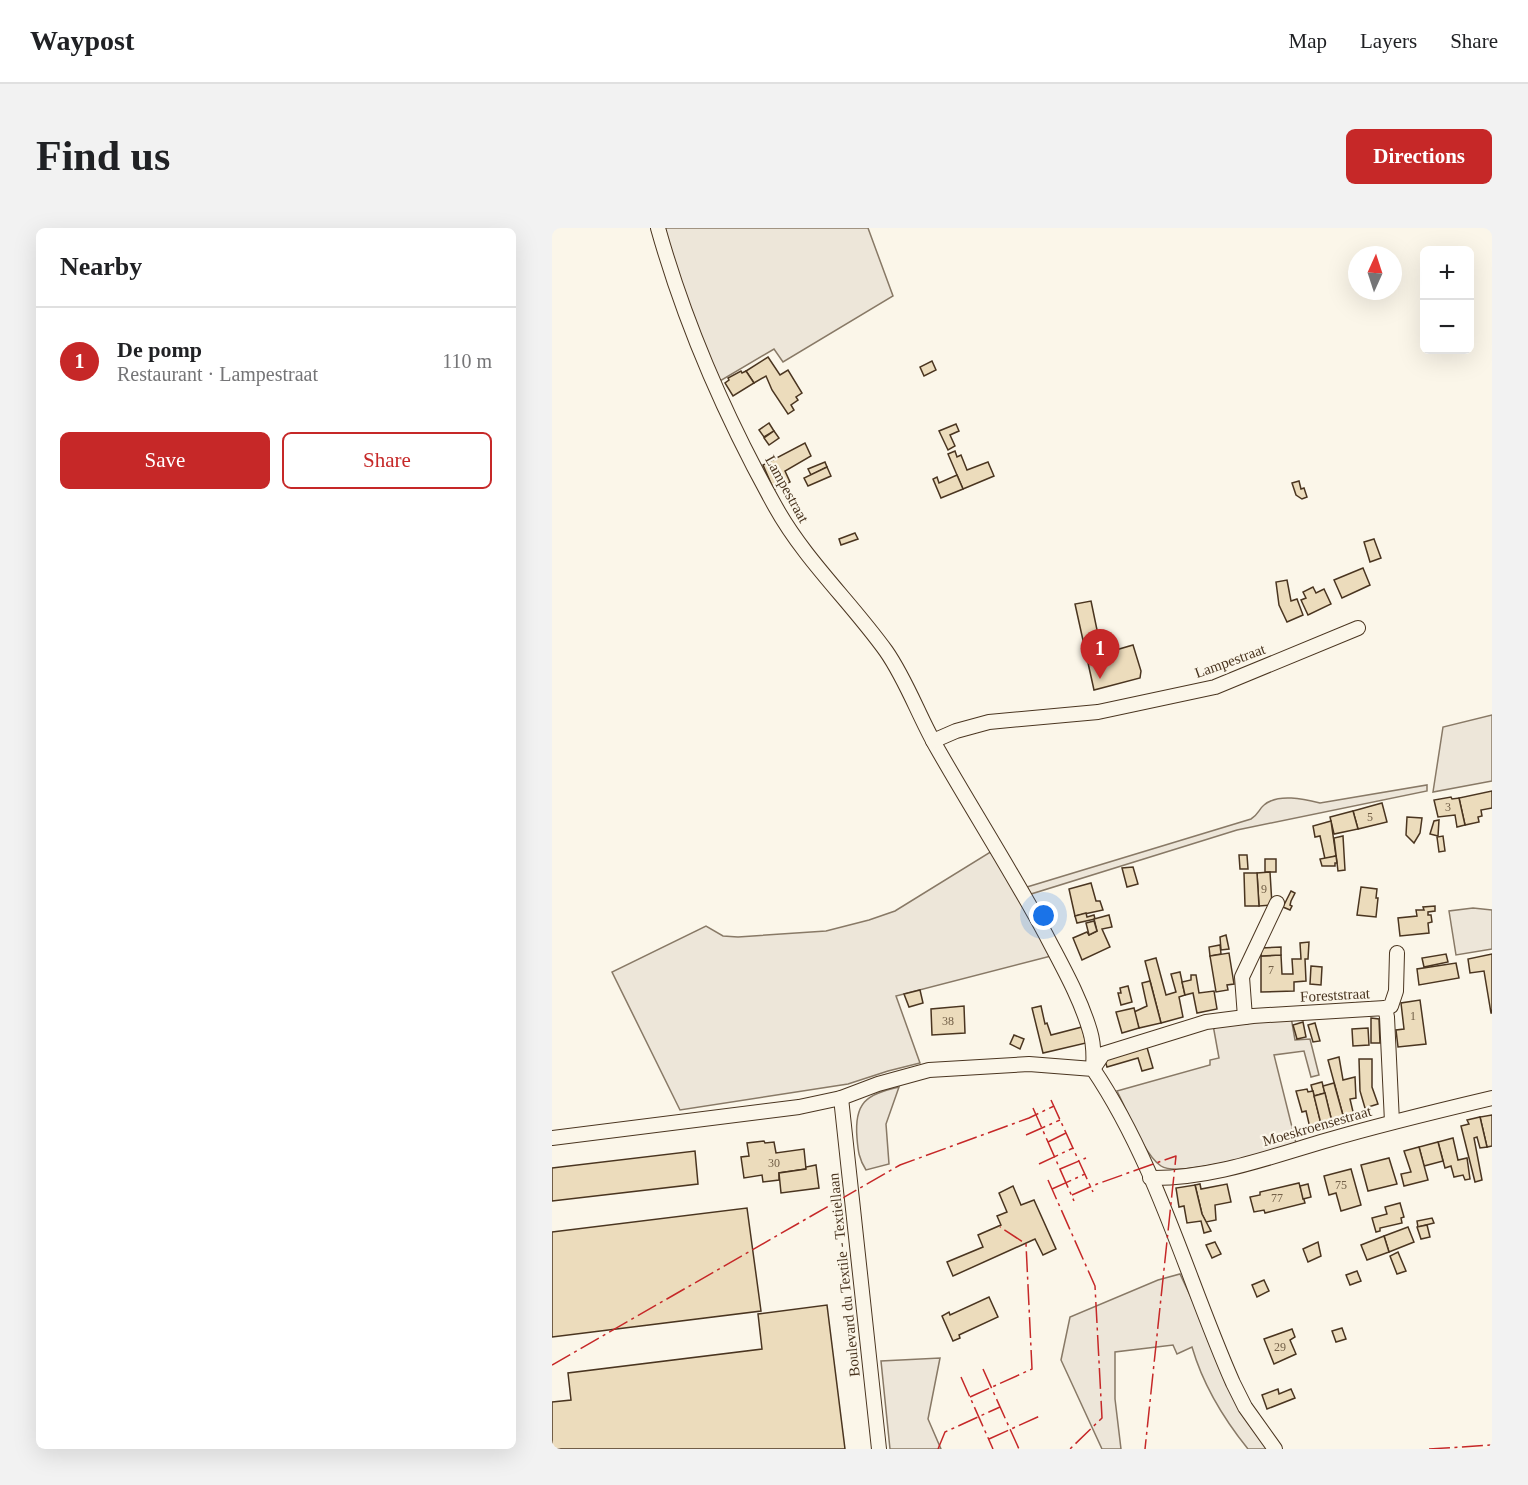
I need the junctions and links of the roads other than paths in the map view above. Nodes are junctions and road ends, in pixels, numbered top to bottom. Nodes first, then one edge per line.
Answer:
1 (658, 228) edge
2 (1358, 628) dead end
3 (933, 741) junction
4 (1277, 903) dead end
5 (1397, 953) dead end
6 (1385, 1008) junction
7 (1245, 1017) junction
8 (1092, 1068) junction
9 (841, 1098) junction
10 (1492, 1098) edge
11 (1392, 1122) junction
12 (552, 1138) edge
13 (1150, 1178) junction
14 (879, 1449) edge
15 (1275, 1449) edge

1 - 3 street, Lampestraat
2 - 3 street, Lampestraat
3 - 8 street, Lampestraat
4 - 7 street
5 - 6 street
6 - 7 street, Foreststraat
6 - 11 street, Foreststraat
7 - 8 street, Foreststraat
8 - 9 street
8 - 13 street
9 - 12 street
9 - 14 street, Boulevard du Textile - Textiellaan
10 - 11 street, Moeskroensestraat
11 - 13 street, Moeskroensestraat
13 - 15 street

